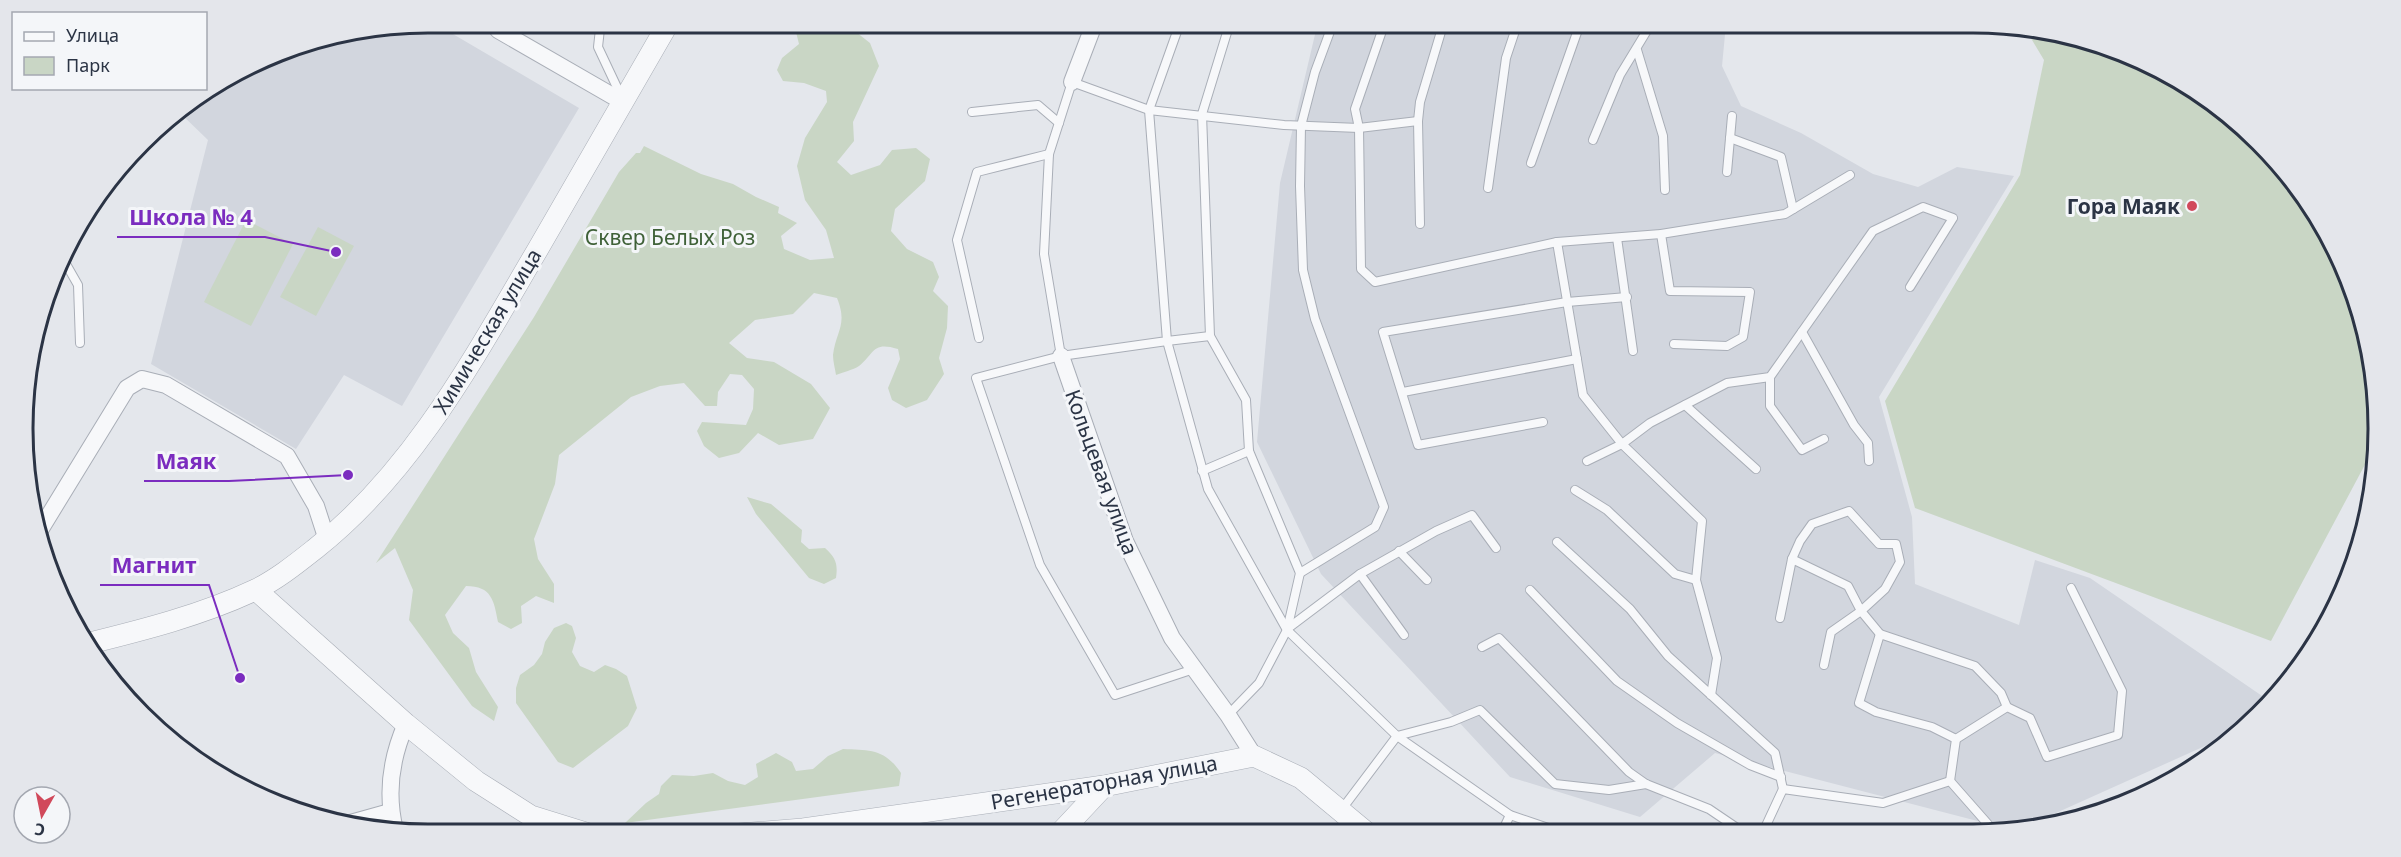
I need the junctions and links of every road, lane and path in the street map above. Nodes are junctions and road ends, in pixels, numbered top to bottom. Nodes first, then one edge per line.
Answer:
1 (503, 33) edge
2 (600, 33) edge
3 (664, 33) edge
4 (1091, 33) edge
5 (1176, 33) edge
6 (1227, 33) edge
7 (1329, 33) edge
8 (1381, 33) edge
9 (1441, 33) edge
10 (1514, 33) edge
11 (1577, 33) edge
12 (1646, 33) edge
13 (1637, 50) junction
14 (1072, 81) junction
15 (623, 102) junction
16 (1149, 110) junction
17 (972, 112) dead end
18 (1202, 114) junction
19 (1732, 116) dead end
20 (1418, 121) junction
21 (1059, 123) junction
22 (1301, 126) junction
23 (1359, 128) junction
24 (1730, 138) junction
25 (1593, 140) dead end
26 (1049, 154) junction
27 (1531, 163) dead end
28 (1726, 172) dead end
29 (1850, 175) dead end
30 (1488, 188) dead end
31 (1665, 190) dead end
32 (1793, 209) junction
33 (1420, 224) dead end
34 (1660, 234) junction
35 (1617, 238) junction
36 (1557, 242) junction
37 (68, 267) edge
38 (1910, 288) dead end
39 (1627, 297) junction
40 (1567, 302) junction
41 (1802, 332) junction
42 (1210, 336) junction
43 (979, 338) dead end
44 (1167, 341) junction
45 (80, 343) dead end
46 (1674, 344) dead end
47 (1633, 351) dead end
48 (1061, 356) junction
49 (1577, 359) junction
50 (1770, 377) junction
51 (1402, 392) junction
52 (1685, 405) junction
53 (1543, 422) dead end
54 (1824, 439) dead end
55 (1622, 444) junction
56 (1249, 451) junction
57 (1587, 461) dead end
58 (1869, 461) dead end
59 (1756, 469) dead end
60 (1202, 471) junction
61 (1575, 490) dead end
62 (44, 523) edge
63 (327, 540) junction
64 (1557, 542) dead end
65 (1496, 548) dead end
66 (1399, 551) junction
67 (1792, 559) junction
68 (1300, 573) junction
69 (1360, 574) junction
70 (1426, 580) dead end
71 (1696, 580) junction
72 (2070, 588) dead end
73 (256, 590) junction
74 (1530, 590) dead end
75 (1861, 611) junction
76 (1780, 618) dead end
77 (1287, 630) junction
78 (1880, 634) junction
79 (1404, 635) dead end
80 (96, 641) edge
81 (1482, 647) dead end
82 (1824, 665) dead end
83 (1194, 669) junction
84 (1711, 695) junction
85 (2007, 707) junction
86 (1228, 715) junction
87 (406, 724) junction
88 (1397, 736) junction
89 (1956, 740) junction
90 (1254, 756) junction
91 (1781, 777) junction
92 (1950, 781) junction
93 (1646, 784) junction
94 (1104, 786) junction
95 (1783, 789) junction
96 (1342, 810) junction
97 (390, 812) junction
98 (1510, 815) junction
99 (366, 819) edge
100 (393, 822) edge
101 (1987, 823) edge
102 (556, 824) edge
103 (848, 824) edge
104 (1068, 824) edge
105 (1357, 824) edge
106 (1506, 824) edge
107 (1536, 824) edge
108 (1731, 824) edge
109 (1767, 824) edge

1 - 15 street
2 - 15 lane
3 - 15 street, Химическая улица
4 - 14 street, Кольцевая улица
5 - 16 lane
6 - 18 lane
7 - 22 lane
8 - 23 lane
9 - 20 lane
10 - 30 lane
11 - 27 lane
12 - 13 lane
13 - 25 lane
13 - 31 lane
14 - 16 lane
14 - 21 lane, Кольцевая улица
15 - 63 street, Химическая улица
16 - 18 lane
16 - 44 lane
17 - 21 lane
18 - 22 lane
18 - 42 lane
19 - 24 lane
20 - 23 lane
20 - 33 lane
21 - 26 lane, Кольцевая улица
22 - 23 lane
22 - 68 lane
23 - 36 lane
24 - 28 lane
24 - 32 lane
26 - 43 lane
26 - 48 lane, Кольцевая улица
29 - 32 lane
32 - 34 lane
34 - 35 lane
34 - 46 lane
35 - 36 lane
35 - 39 lane
36 - 40 lane
37 - 45 lane
38 - 41 lane
39 - 40 lane
39 - 47 lane
40 - 49 lane
40 - 51 lane
41 - 50 lane
41 - 58 lane
42 - 44 lane
42 - 56 lane
44 - 48 lane
44 - 60 lane
48 - 83 street, Кольцевая улица
48 - 83 lane
49 - 51 lane
49 - 55 lane
50 - 52 lane
50 - 54 lane
51 - 53 lane
52 - 55 lane
52 - 59 lane
55 - 57 lane
55 - 71 lane
56 - 60 lane
56 - 68 lane
60 - 77 lane
61 - 71 lane
62 - 63 street
63 - 73 street, Химическая улица
64 - 84 lane
65 - 66 lane
66 - 69 lane
66 - 70 lane
67 - 75 lane
67 - 75 lane
67 - 76 lane
68 - 77 lane
69 - 77 lane
69 - 79 lane
71 - 84 lane
72 - 85 lane
73 - 80 street, Химическая улица
73 - 87 street
74 - 91 lane
75 - 78 lane
75 - 82 lane
77 - 86 lane
77 - 88 lane
78 - 85 lane
78 - 89 lane
81 - 93 lane
83 - 86 street, Кольцевая улица
84 - 91 lane
85 - 89 lane
86 - 90 street, Кольцевая улица
87 - 97 street
87 - 102 street
88 - 93 lane
88 - 96 lane
88 - 98 lane
89 - 92 lane
90 - 94 street, Регенераторная улица
90 - 96 street
91 - 95 lane
92 - 95 lane
92 - 101 lane
93 - 108 lane
94 - 103 street, Регенераторная улица
94 - 104 street
95 - 109 lane
96 - 105 street
97 - 99 street
97 - 100 street
98 - 106 lane
98 - 107 lane

